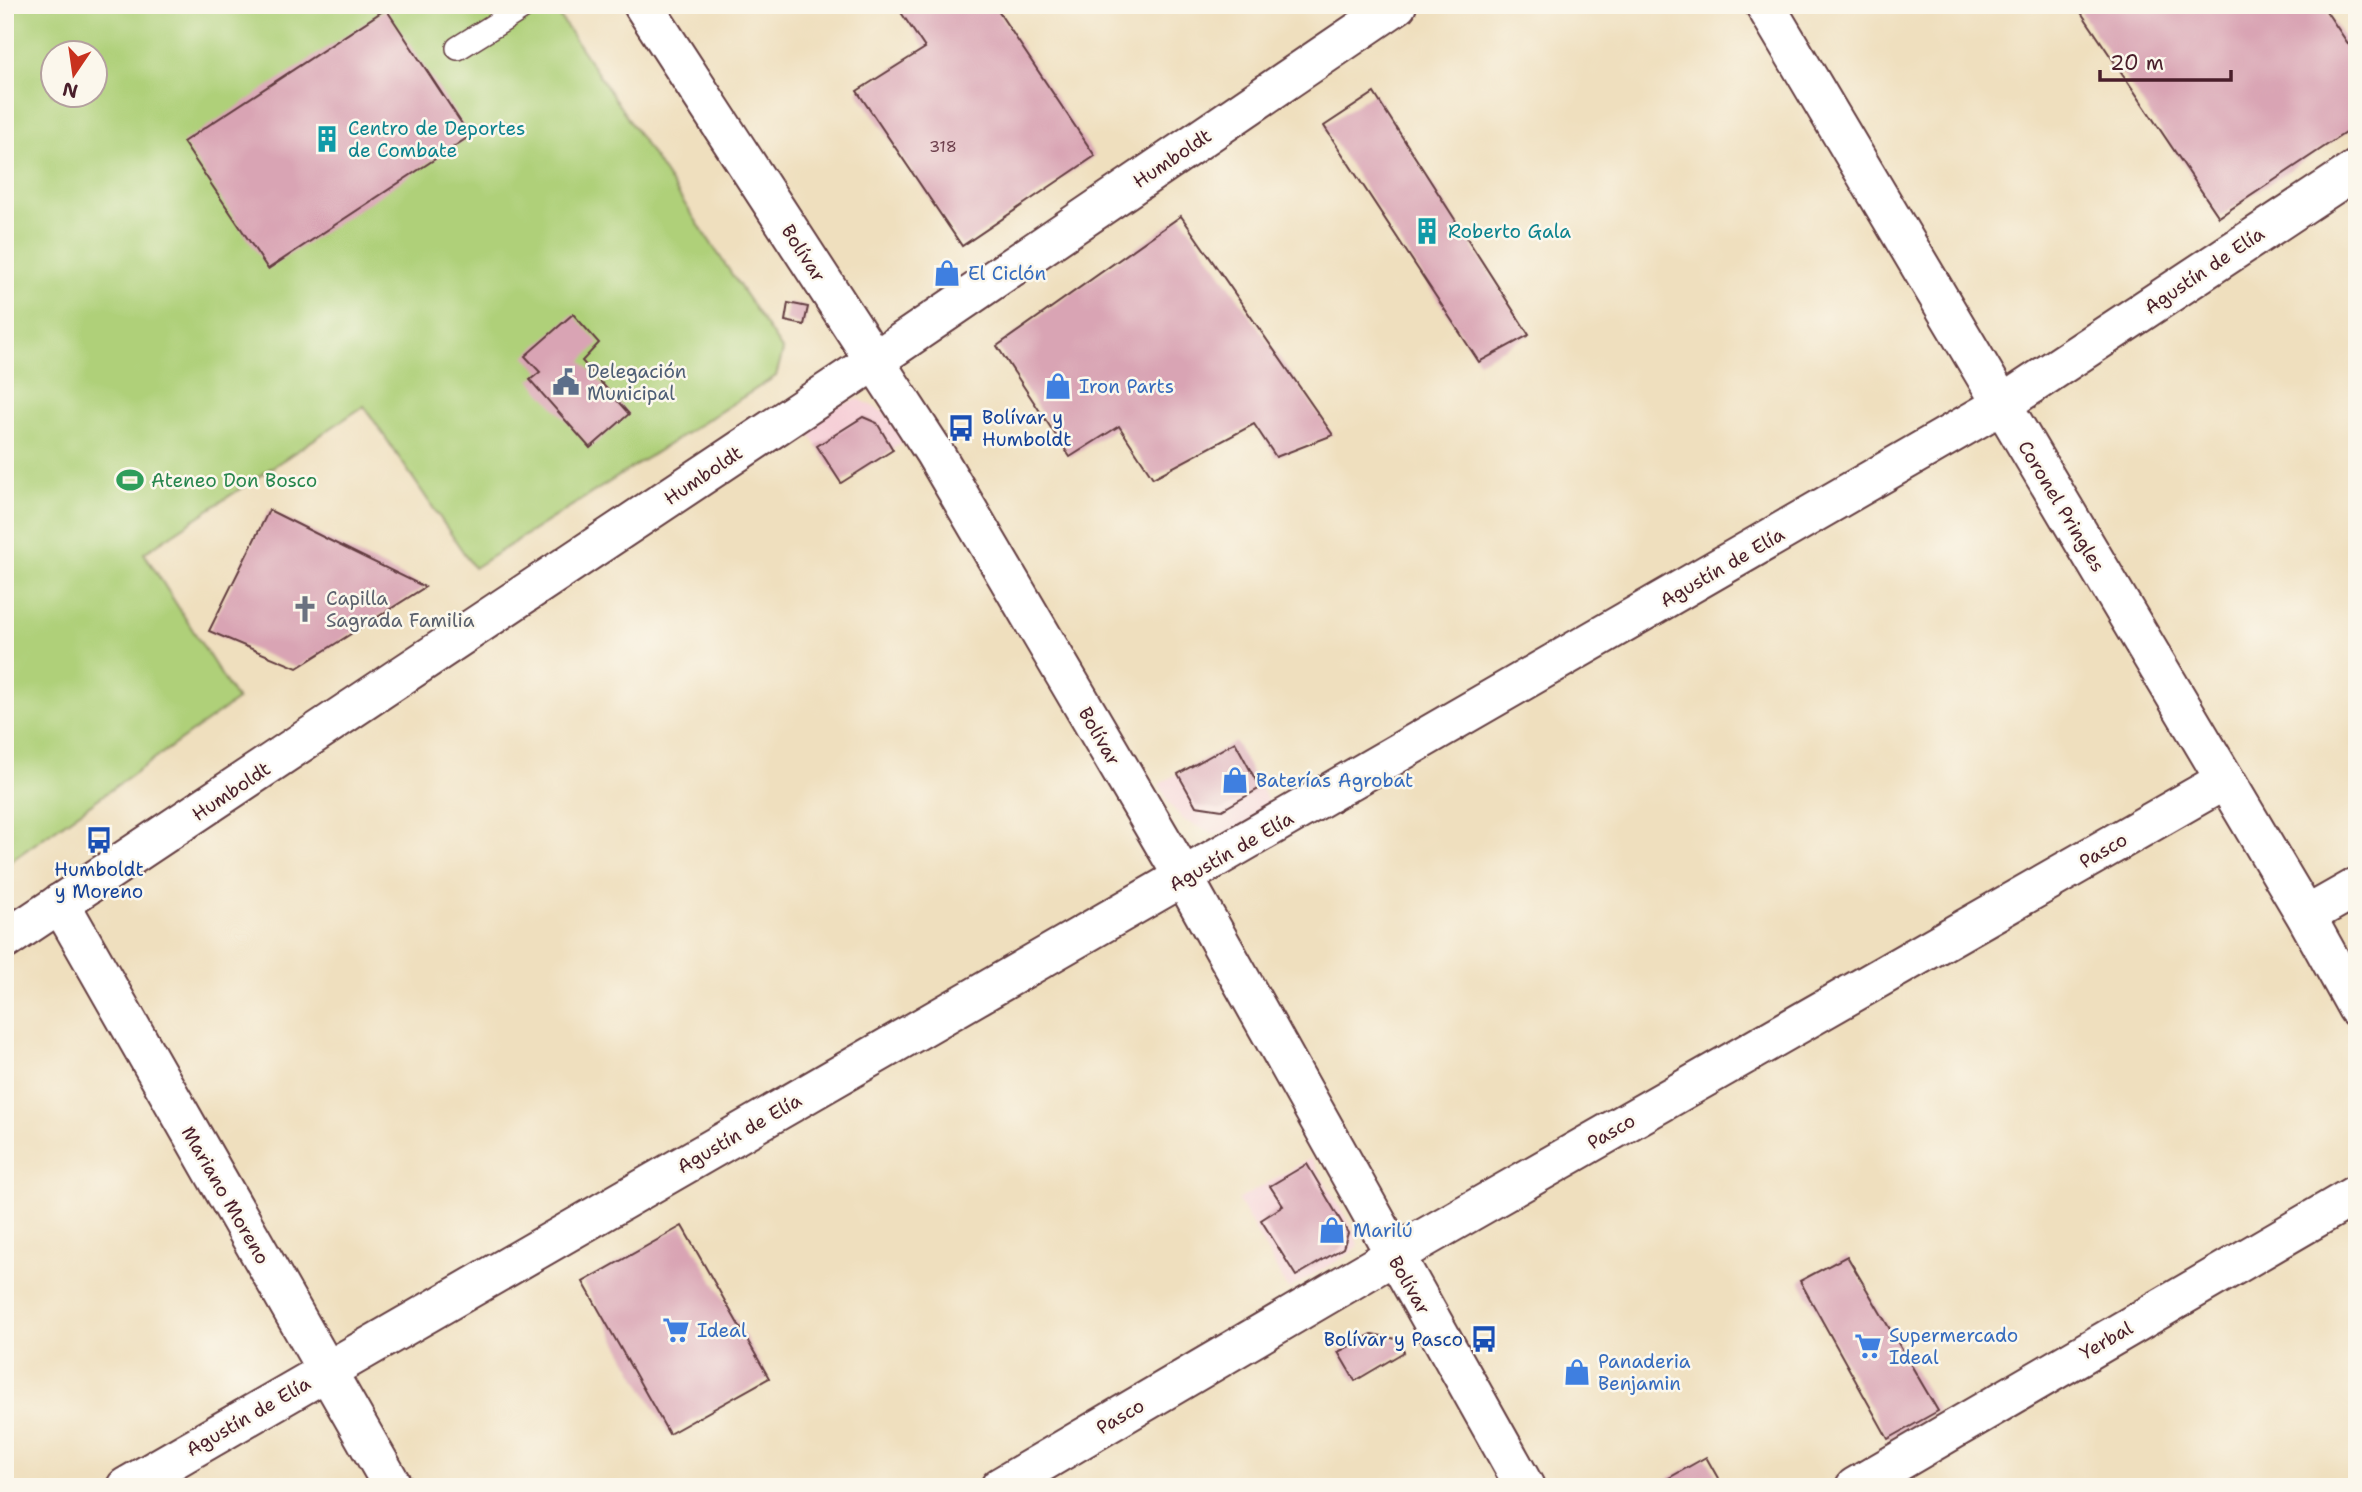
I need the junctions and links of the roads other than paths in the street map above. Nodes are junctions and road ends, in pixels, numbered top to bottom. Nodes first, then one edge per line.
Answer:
1 (527, 5) edge
2 (643, 5) edge
3 (1396, 5) edge
4 (1765, 5) edge
5 (458, 48) dead end
6 (2357, 169) edge
7 (874, 360) junction
8 (2001, 405) junction
9 (2225, 780) junction
10 (1184, 878) junction
11 (2357, 887) edge
12 (60, 903) junction
13 (2305, 916) junction
14 (5, 940) edge
15 (2357, 1008) edge
16 (2357, 1194) edge
17 (1393, 1256) junction
18 (326, 1370) junction
19 (126, 1487) edge
20 (393, 1487) edge
21 (1000, 1487) edge
22 (1525, 1487) edge
23 (1855, 1487) edge

1 - 5 lane
2 - 7 street, Bolívar
3 - 7 street, Humboldt
4 - 8 street, Coronel Pringles
6 - 8 street, Agustín de Elía
7 - 10 street, Bolívar
7 - 12 street, Humboldt
8 - 9 street, Coronel Pringles
8 - 10 street, Agustín de Elía
9 - 13 street, Coronel Pringles
9 - 17 street, Pasco
10 - 17 street, Bolívar
10 - 18 street, Agustín de Elía
11 - 13 street
12 - 14 street, Humboldt
12 - 18 street, Mariano Moreno
13 - 15 street, Coronel Pringles
16 - 23 street, Yerbal
17 - 21 street, Pasco
17 - 22 street, Bolívar
18 - 19 street, Agustín de Elía
18 - 20 street, Mariano Moreno

